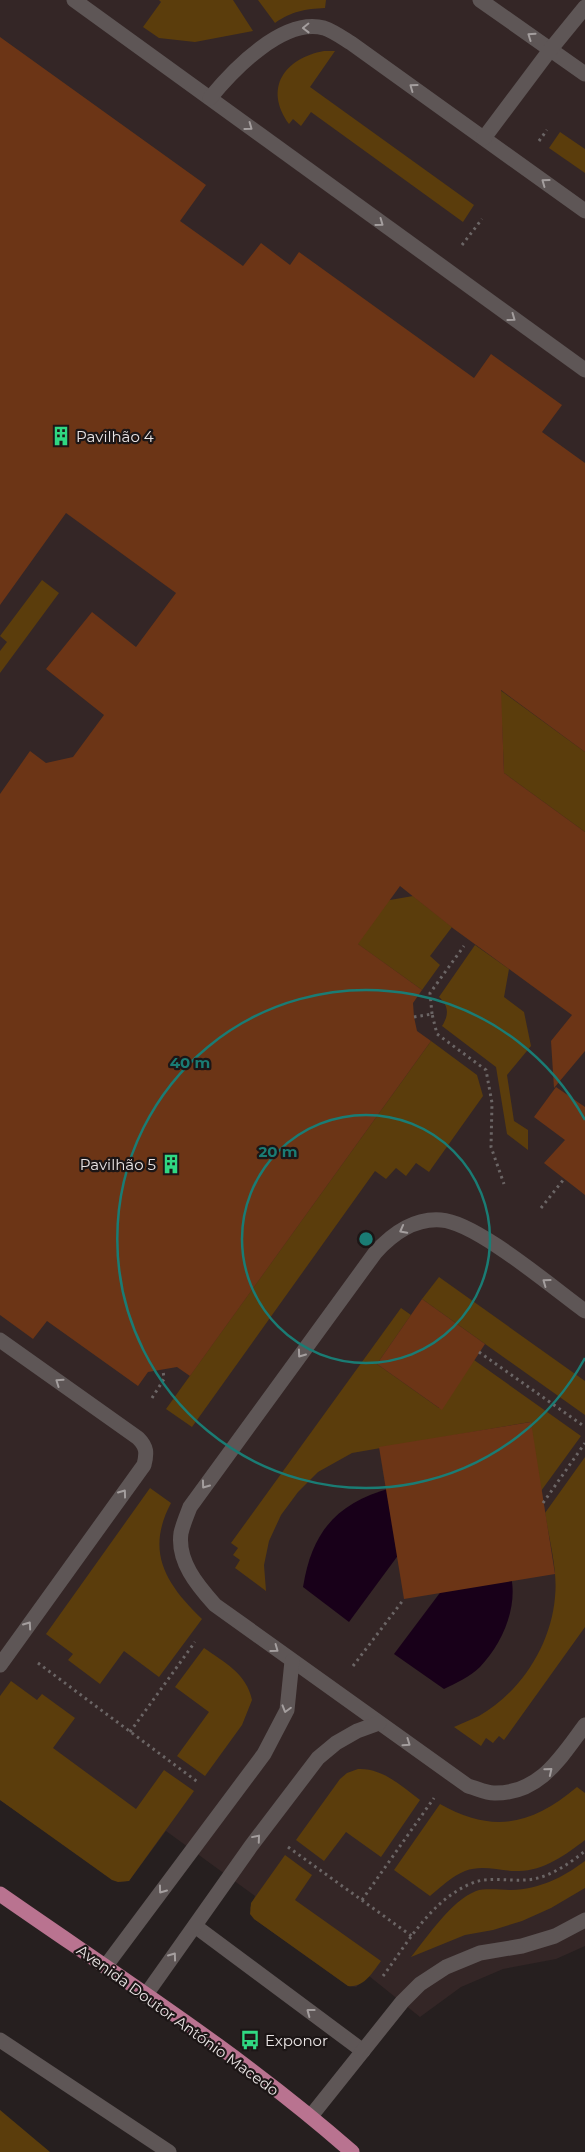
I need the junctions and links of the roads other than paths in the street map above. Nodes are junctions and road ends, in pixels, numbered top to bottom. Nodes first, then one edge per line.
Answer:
1 (74, 0) edge
2 (480, 0) edge
3 (585, 7) edge
4 (550, 50) junction
5 (585, 74) edge
6 (210, 98) junction
7 (484, 138) junction
8 (585, 211) edge
9 (585, 370) edge
10 (585, 1311) edge
11 (0, 1340) edge
12 (292, 1661) junction
13 (0, 1665) edge
14 (379, 1723) junction
15 (585, 1725) edge
16 (0, 1894) edge
17 (585, 1920) edge
18 (195, 1926) junction
19 (105, 1967) junction
20 (145, 1996) junction
21 (0, 2040) edge
22 (363, 2052) junction
23 (311, 2116) junction
24 (169, 2152) edge
25 (352, 2152) edge

1 - 6 lane
4 -> 2 lane
3 - 4 lane
4 - 5 lane
4 - 7 lane
7 -> 6 lane
6 -> 9 lane
8 -> 7 lane
10 -> 12 lane
13 -> 11 lane
12 - 14 lane
12 -> 19 lane
14 -> 15 lane
18 -> 14 lane
16 - 19 main road, Avenida Doutor António Macedo
17 - 22 lane
20 -> 18 lane
22 -> 18 lane
19 - 20 main road, Avenida Doutor António Macedo
20 - 23 main road, Avenida Doutor António Macedo
21 - 24 lane
22 - 23 lane
23 - 25 main road, Avenida Doutor António Macedo

